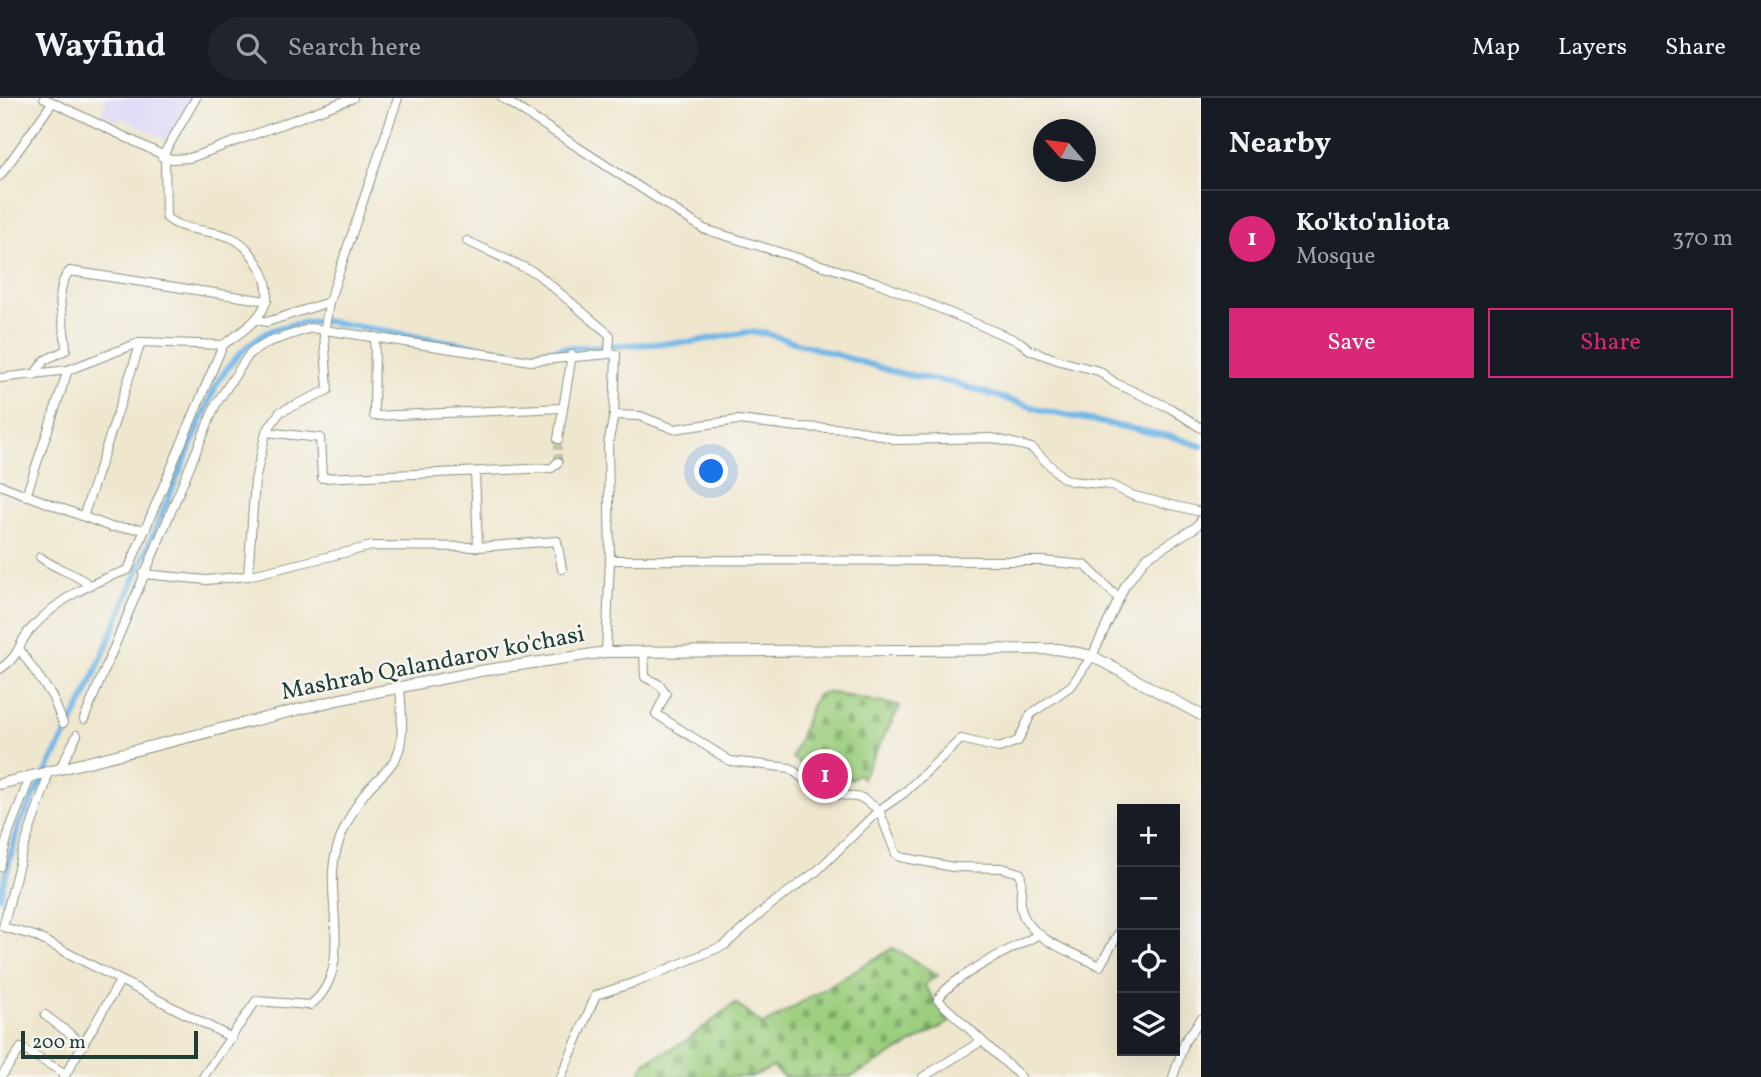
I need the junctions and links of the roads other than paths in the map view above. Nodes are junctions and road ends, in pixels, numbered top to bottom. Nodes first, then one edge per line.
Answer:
1 (196, 98) edge
2 (353, 98) edge
3 (398, 98) edge
4 (502, 98) edge
5 (48, 101) edge
6 (164, 158) junction
7 (0, 176) edge
8 (467, 241) dead end
9 (267, 301) junction
10 (329, 303) junction
11 (257, 320) junction
12 (325, 327) junction
13 (375, 338) junction
14 (141, 342) junction
15 (223, 345) junction
16 (609, 352) junction
17 (572, 355) junction
18 (68, 370) junction
19 (34, 375) junction
20 (0, 378) edge
21 (562, 408) junction
22 (614, 415) junction
23 (1201, 428) edge
24 (266, 432) junction
25 (558, 439) tunnel mouth
26 (558, 462) dead end
27 (475, 472) junction
28 (0, 485) edge
29 (26, 496) junction
30 (1201, 512) edge
31 (84, 514) junction
32 (1201, 520) edge
33 (146, 529) junction
34 (478, 547) junction
35 (40, 557) dead end
36 (610, 560) junction
37 (562, 569) dead end
38 (143, 574) junction
39 (248, 576) junction
40 (88, 584) junction
41 (1119, 599) junction
42 (20, 650) junction
43 (644, 651) junction
44 (606, 652) junction
45 (1092, 656) junction
46 (0, 668) edge
47 (400, 687) junction
48 (1201, 715) edge
49 (84, 719) dead end
50 (63, 723) dead end
51 (76, 734) dead end
52 (55, 769) junction
53 (31, 775) junction
54 (0, 784) edge
55 (879, 810) junction
56 (0, 866) edge
57 (2, 929) edge
58 (1120, 930) edge
59 (1041, 934) junction
60 (120, 981) junction
61 (46, 1015) dead end
62 (1201, 1019) edge
63 (232, 1038) junction
64 (980, 1042) junction
65 (83, 1044) junction
66 (65, 1075) edge
67 (1, 1077) edge
68 (203, 1077) edge
69 (561, 1077) edge
70 (923, 1077) edge
71 (1021, 1077) edge
72 (1173, 1077) edge

1 - 6 street
2 - 6 street
3 - 10 street
4 - 23 street
5 - 6 street
5 - 7 street
6 - 9 street
8 - 16 street
9 - 11 street
9 - 19 street
10 - 11 street
10 - 12 street
11 - 15 street
12 - 13 street
12 - 24 street
12 - 38 street
13 - 17 street
13 - 21 street
14 - 15 street
14 - 18 street
14 - 31 street
15 - 33 street
16 - 17 street
16 - 22 street
17 - 21 street
18 - 19 street
18 - 29 street
19 - 20 street
21 - 25 street
22 - 30 street
22 - 36 street
24 - 27 street
24 - 39 street
26 - 27 street
27 - 34 street
28 - 29 street
29 - 31 street
31 - 33 street
32 - 41 street
33 - 40 street
34 - 37 street
34 - 39 street
35 - 40 street
36 - 41 street
36 - 44 street
38 - 39 street
38 - 49 street
40 - 42 street
41 - 45 street
42 - 46 street
42 - 50 street
43 - 44 main road, Mashrab Qalandarov ko'chasi
43 - 45 main road, Mashrab Qalandarov ko'chasi
43 - 55 street
44 - 47 main road, Mashrab Qalandarov ko'chasi
45 - 48 main road
45 - 55 street
47 - 52 main road, Mashrab Qalandarov ko'chasi
47 - 63 street
51 - 52 street
52 - 53 main road, Mashrab Qalandarov ko'chasi
52 - 57 street
53 - 54 main road, Mashrab Qalandarov ko'chasi
53 - 56 street
55 - 59 street
55 - 69 street
57 - 60 street
58 - 59 street
59 - 64 street
60 - 63 street
60 - 65 street
61 - 65 street
62 - 72 street
63 - 68 street
64 - 70 street
64 - 71 street
65 - 66 street
66 - 67 street

